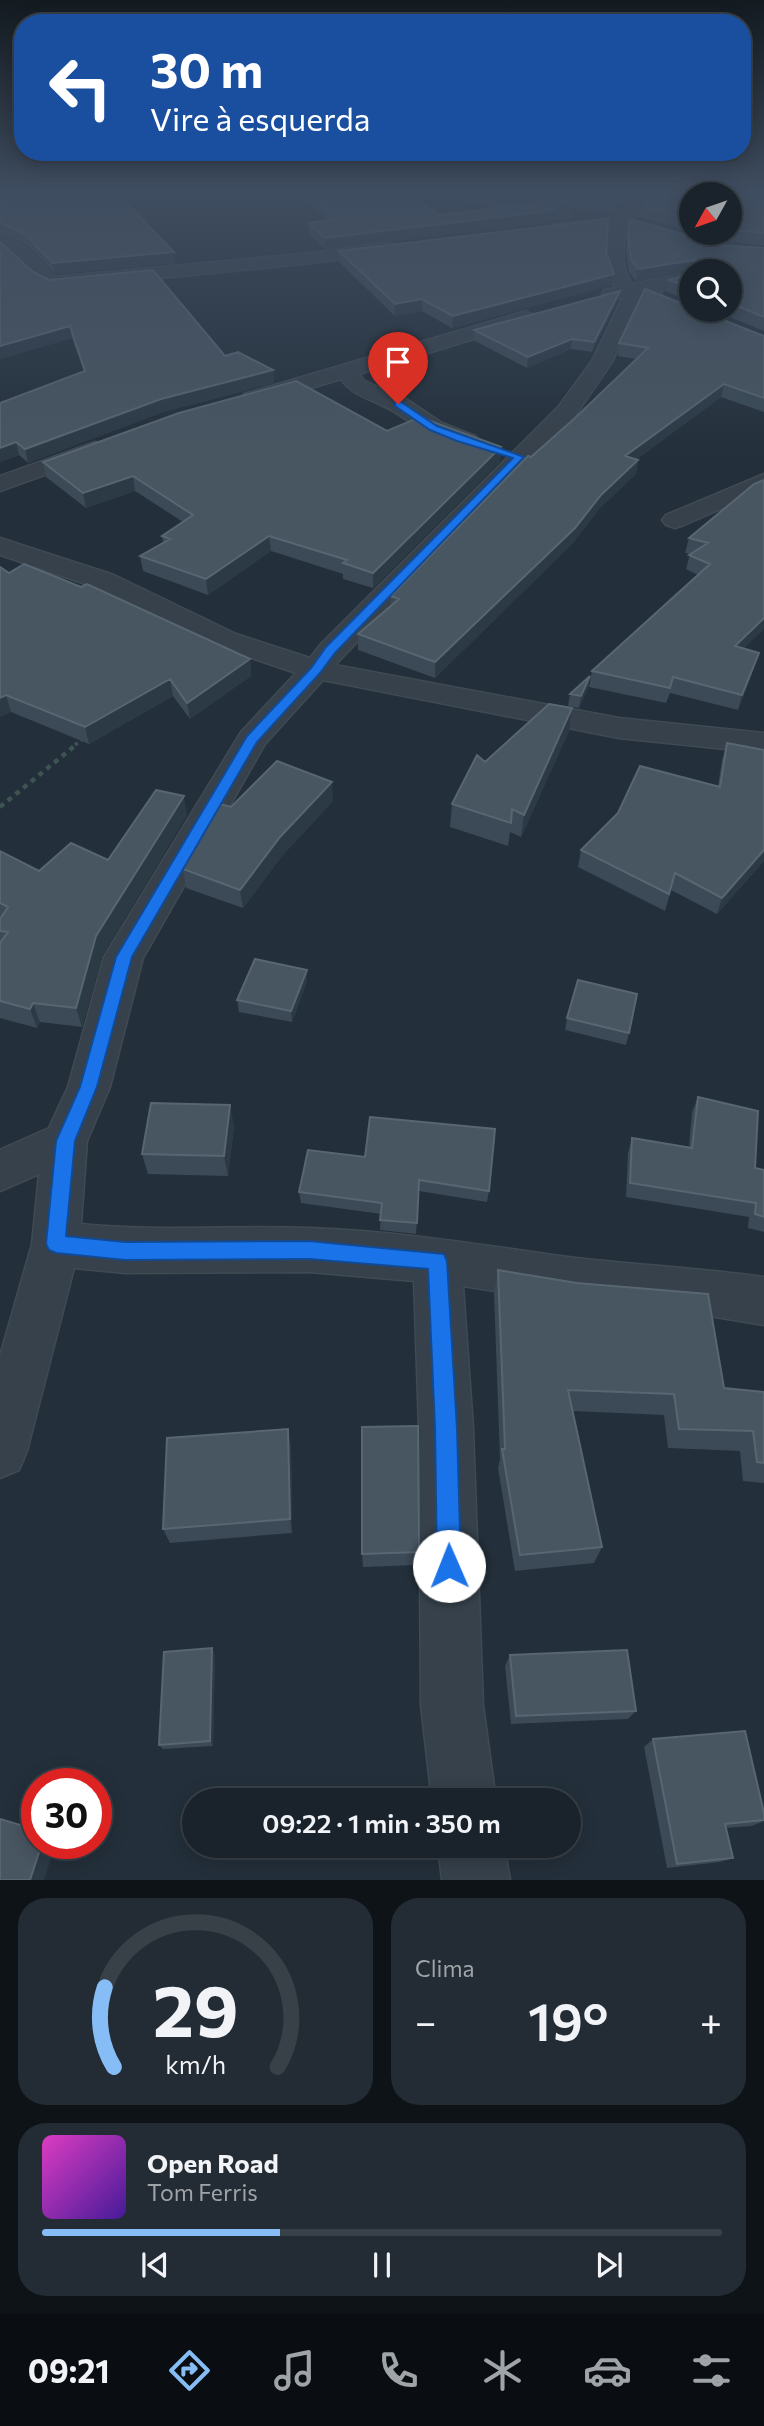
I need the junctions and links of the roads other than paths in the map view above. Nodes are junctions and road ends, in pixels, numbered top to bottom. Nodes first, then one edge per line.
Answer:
1 (622, 282) edge
2 (678, 282) edge
3 (635, 291) junction
4 (590, 300) edge
5 (669, 301) edge
6 (545, 312) edge
7 (346, 370) junction
8 (236, 404) edge
9 (111, 443) edge
10 (504, 453) junction
11 (764, 481) edge
12 (0, 484) edge
13 (675, 520) dead end
14 (0, 546) edge
15 (316, 670) junction
16 (764, 743) edge
17 (65, 1141) junction
18 (0, 1171) edge
19 (56, 1244) junction
20 (437, 1261) junction
21 (764, 1301) edge
22 (0, 1451) edge
23 (462, 1788) edge
24 (473, 1858) edge
25 (476, 1880) edge

1 - 3 street
2 - 3 street
3 - 4 street
3 - 5 street
3 - 10 street
6 - 7 street
7 - 8 street
7 - 10 street
9 - 12 street
10 - 15 street
11 - 13 street
14 - 15 street
15 - 16 street
15 - 17 street
17 - 18 street
17 - 19 street
19 - 20 street
19 - 22 street
20 - 21 street
20 - 23 street
24 - 25 street

